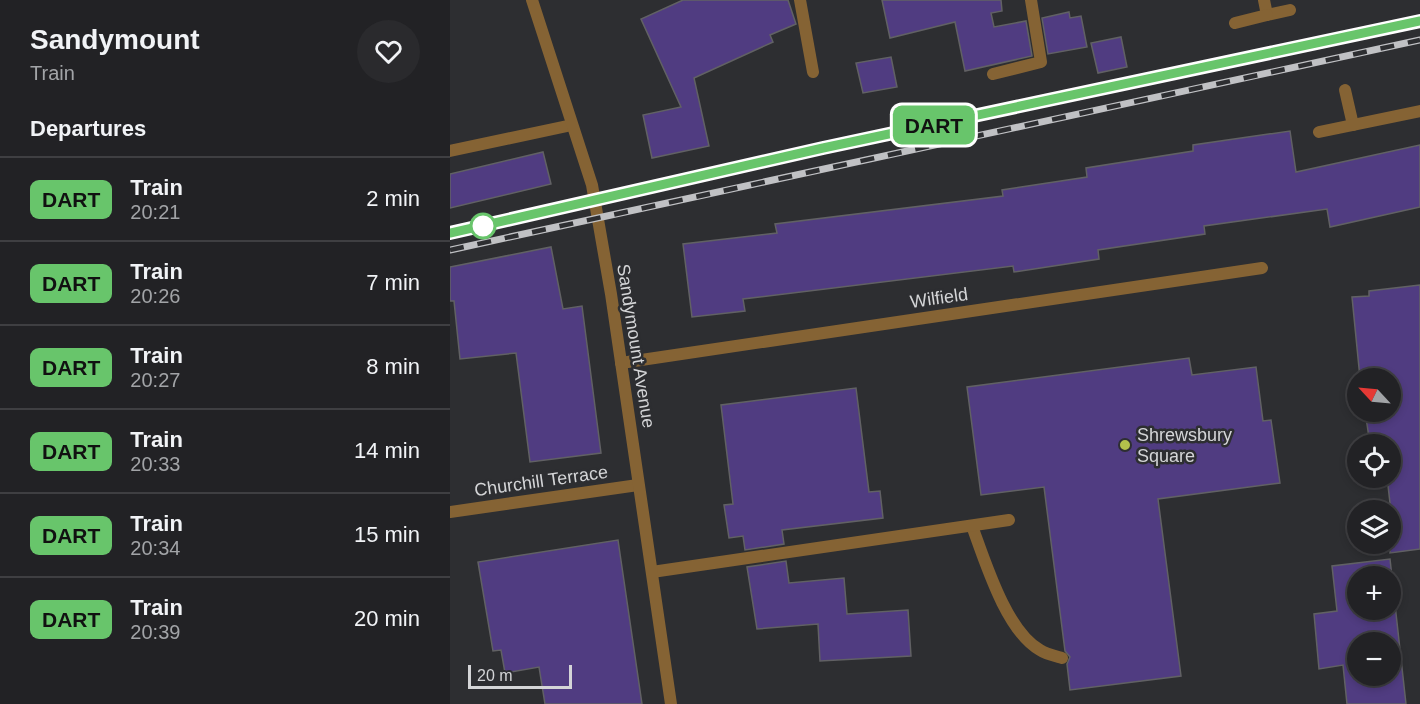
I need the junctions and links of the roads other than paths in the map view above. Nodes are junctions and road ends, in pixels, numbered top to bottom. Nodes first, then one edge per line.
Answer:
1 (532, 0) edge
2 (800, 0) edge
3 (1031, 0) edge
4 (1264, 0) edge
5 (1290, 10) dead end
6 (1267, 15) junction
7 (1234, 23) dead end
8 (813, 72) dead end
9 (993, 74) dead end
10 (1345, 90) dead end
11 (1420, 111) edge
12 (572, 125) junction
13 (1353, 125) junction
14 (1320, 132) dead end
15 (450, 152) edge
16 (1262, 268) dead end
17 (621, 363) junction
18 (638, 485) junction
19 (450, 512) edge
20 (1010, 520) dead end
21 (972, 526) junction
22 (652, 572) junction
23 (1062, 658) dead end
24 (670, 704) edge

1 - 12 street, Sandymount Avenue
2 - 8 street
3 - 9 street
4 - 6 street
5 - 6 street
6 - 7 street
10 - 13 street
11 - 13 street
12 - 15 street
12 - 17 street, Sandymount Avenue
13 - 14 street
16 - 17 street, Wilfield
17 - 18 street, Sandymount Avenue
18 - 19 street, Churchill Terrace
18 - 22 street, Sandymount Avenue
20 - 21 street
21 - 22 street
21 - 23 street
22 - 24 street, Sandymount Avenue

